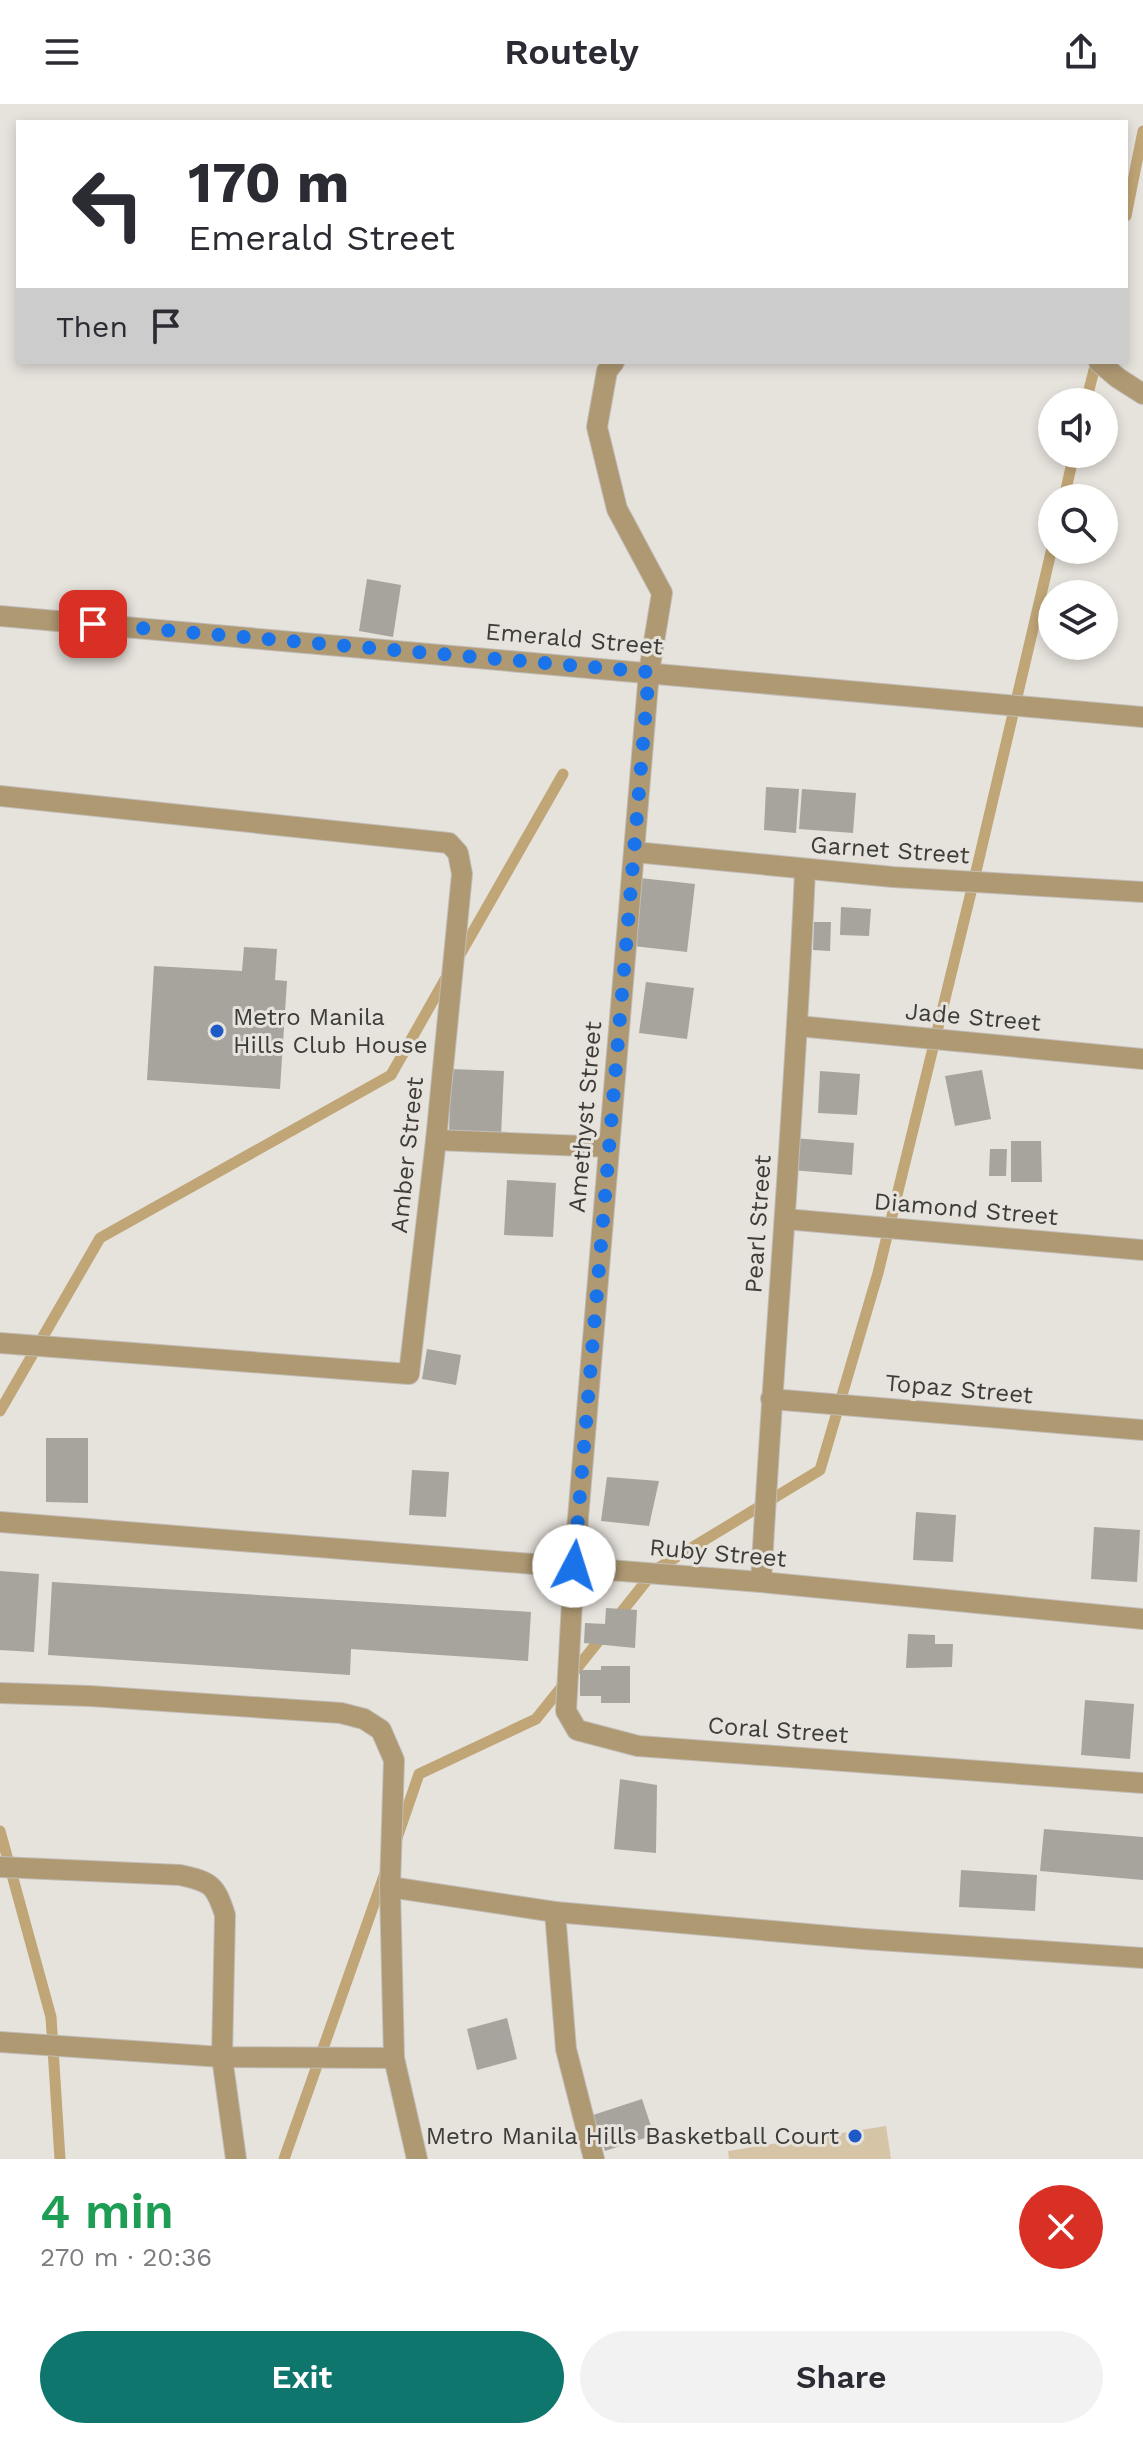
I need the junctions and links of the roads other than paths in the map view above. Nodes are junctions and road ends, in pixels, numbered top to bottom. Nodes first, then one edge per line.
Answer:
1 (612, 364) edge
2 (1101, 364) edge
3 (1143, 394) edge
4 (0, 616) edge
5 (649, 672) junction
6 (1143, 717) edge
7 (0, 796) edge
8 (634, 852) junction
9 (805, 870) junction
10 (1143, 892) edge
11 (798, 1026) junction
12 (1143, 1059) edge
13 (436, 1140) junction
14 (609, 1147) junction
15 (785, 1219) junction
16 (1143, 1250) edge
17 (0, 1343) edge
18 (771, 1399) junction
19 (1143, 1430) edge
20 (0, 1522) edge
21 (574, 1566) junction
22 (761, 1582) junction
23 (1143, 1619) edge
24 (0, 1693) edge
25 (1143, 1783) edge
26 (0, 1867) edge
27 (390, 1887) junction
28 (555, 1912) junction
29 (1143, 1958) edge
30 (0, 2042) edge
31 (222, 2057) junction
32 (394, 2058) junction
33 (236, 2159) edge
34 (417, 2159) edge
35 (594, 2159) edge

1 - 5 street, Amethyst Street
2 - 3 street
4 - 5 street, Emerald Street
5 - 6 street, Emerald Street
5 - 8 street, Amethyst Street
7 - 13 street, Amber Street
8 - 9 street, Garnet Street
8 - 14 street, Amethyst Street
9 - 10 street, Garnet Street
9 - 11 street, Pearl Street
11 - 12 street, Jade Street
11 - 15 street, Pearl Street
13 - 14 street
13 - 17 street, Amber Street
14 - 21 street, Amethyst Street
15 - 16 street, Diamond Street
15 - 18 street, Pearl Street
18 - 19 street, Topaz Street
18 - 22 street, Pearl Street
20 - 21 street, Ruby Street
21 - 22 street, Ruby Street
21 - 25 street, Coral Street
22 - 23 street, Ruby Street
24 - 27 street
26 - 31 street
27 - 28 street
27 - 32 street
28 - 29 street
28 - 35 street
30 - 31 street
31 - 32 street
31 - 33 street
32 - 34 street

